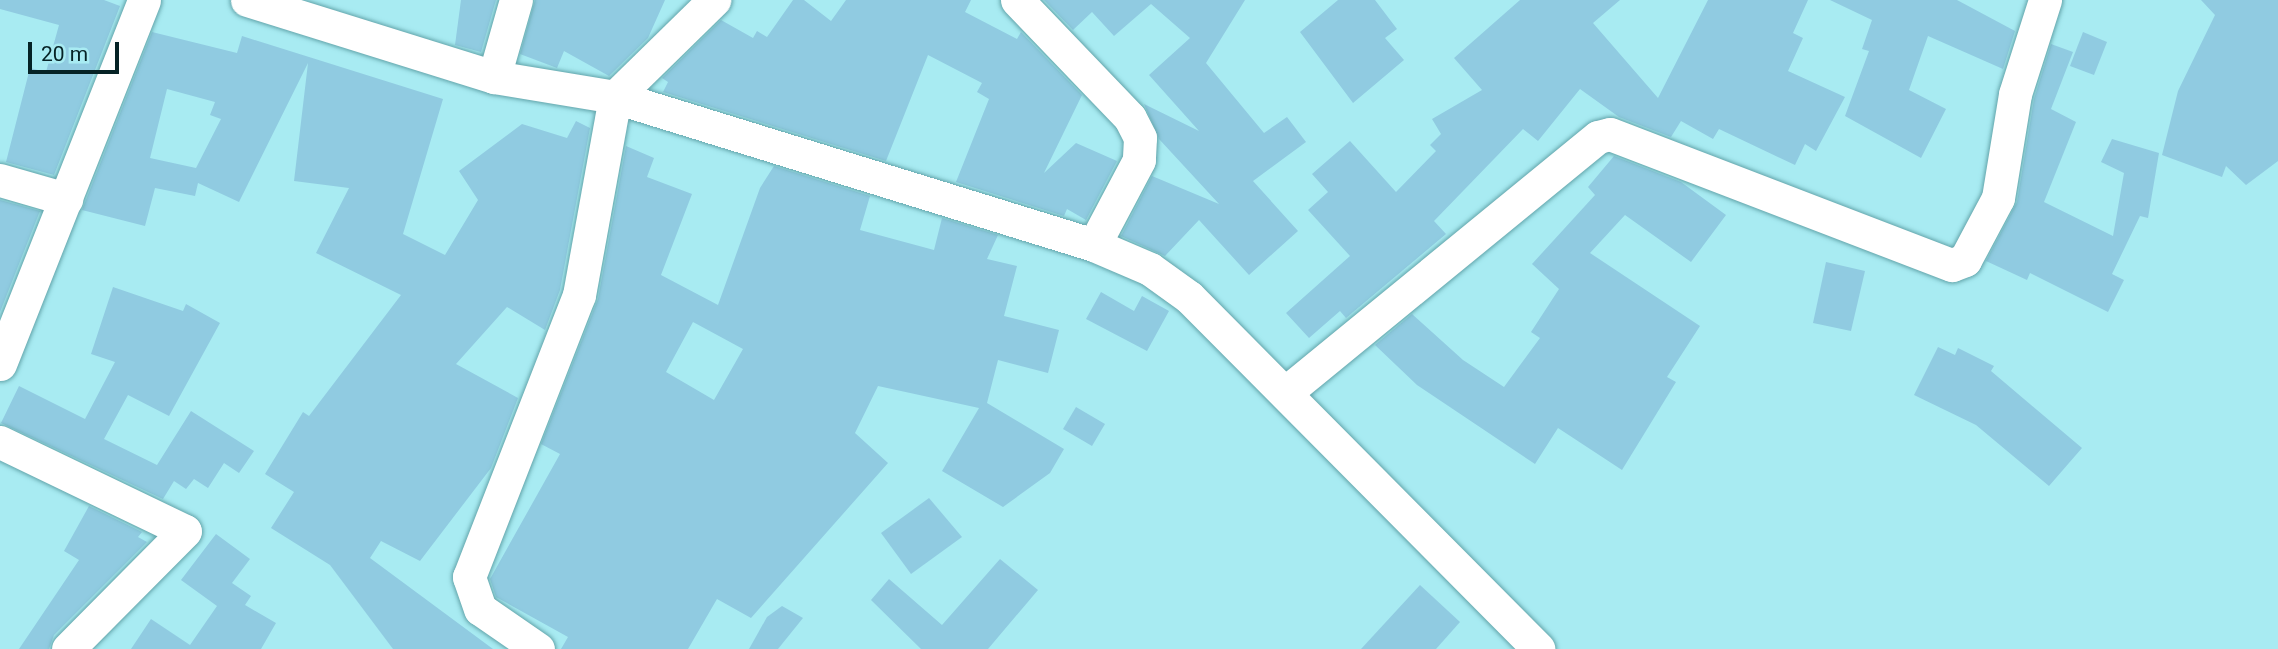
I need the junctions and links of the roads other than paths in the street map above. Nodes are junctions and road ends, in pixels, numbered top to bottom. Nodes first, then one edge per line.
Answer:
1 (144, 0) edge
2 (247, 0) edge
3 (516, 0) edge
4 (714, 0) edge
5 (1017, 0) edge
6 (2045, 0) edge
7 (494, 76) junction
8 (615, 97) junction
9 (0, 180) edge
10 (66, 199) junction
11 (1094, 245) junction
12 (0, 364) edge
13 (1285, 393) junction
14 (0, 442) edge
15 (534, 648) edge
16 (68, 649) edge
17 (1538, 649) edge

1 - 10 street
2 - 7 street
3 - 7 street
4 - 8 street
5 - 11 street
6 - 13 street
7 - 8 street
8 - 11 street
8 - 15 street
9 - 10 street
10 - 12 street
11 - 13 street
13 - 17 street
14 - 16 street

